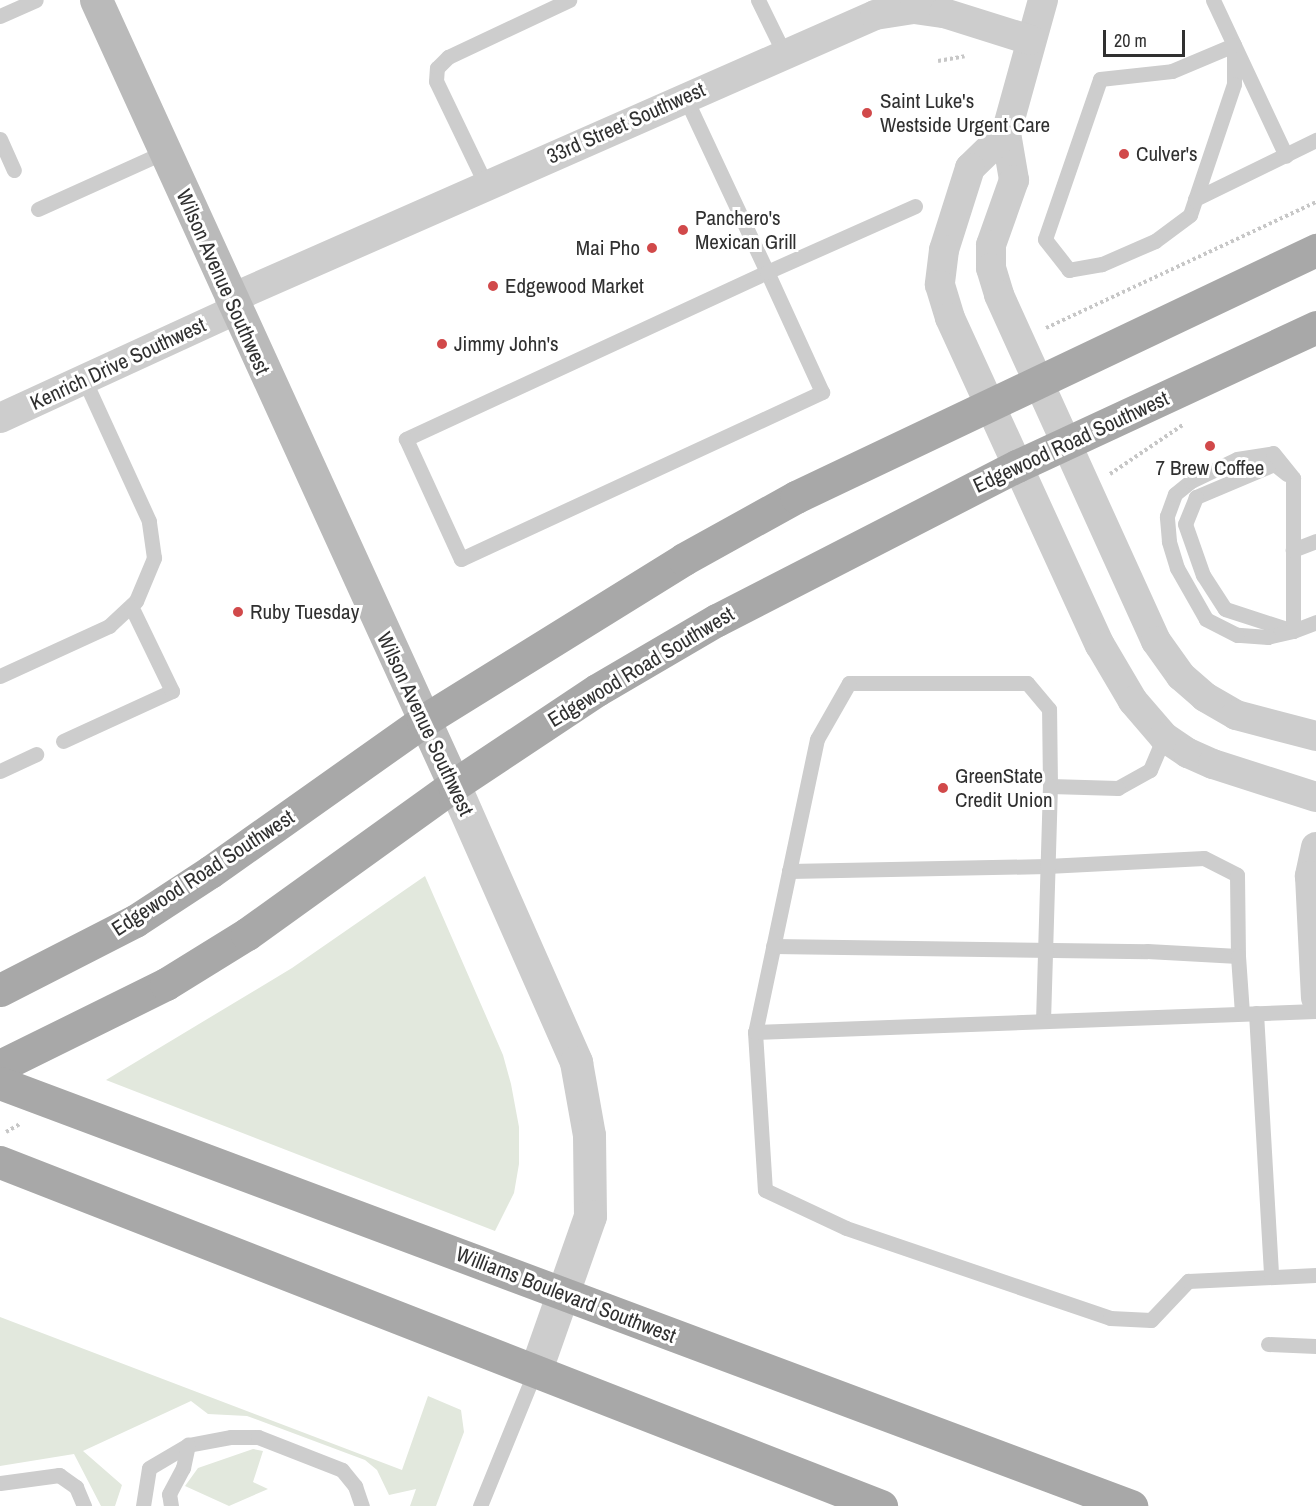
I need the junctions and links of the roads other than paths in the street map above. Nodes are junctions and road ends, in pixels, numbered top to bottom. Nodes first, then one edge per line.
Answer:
1 (36, 0) edge
2 (96, 0) edge
3 (569, 0) edge
4 (758, 0) edge
5 (1043, 0) edge
6 (1213, 0) edge
7 (0, 16) edge
8 (1030, 40) junction
9 (1234, 45) junction
10 (784, 53) junction
11 (685, 97) junction
12 (1006, 133) junction
13 (0, 139) edge
14 (1316, 140) edge
15 (164, 152) junction
16 (1286, 156) junction
17 (14, 170) dead end
18 (486, 185) junction
19 (1195, 199) junction
20 (915, 206) dead end
21 (39, 209) dead end
22 (1316, 250) edge
23 (767, 272) junction
24 (233, 304) junction
25 (1316, 327) edge
26 (84, 379) junction
27 (1040, 381) junction
28 (990, 404) junction
29 (0, 418) edge
30 (1068, 442) junction
31 (1017, 466) junction
32 (1316, 541) edge
33 (1293, 550) junction
34 (131, 606) junction
35 (1316, 622) edge
36 (1293, 631) junction
37 (0, 676) edge
38 (423, 721) junction
39 (1316, 736) edge
40 (1164, 737) junction
41 (63, 741) dead end
42 (36, 754) dead end
43 (0, 771) edge
44 (454, 785) junction
45 (1050, 786) junction
46 (1316, 797) edge
47 (1316, 847) edge
48 (1047, 866) junction
49 (789, 871) junction
50 (135, 921) junction
51 (773, 946) junction
52 (1043, 950) junction
53 (1238, 957) junction
54 (0, 966) edge
55 (1315, 985) edge
56 (0, 990) edge
57 (1316, 1011) edge
58 (1249, 1013) junction
59 (1043, 1021) junction
60 (755, 1032) junction
61 (0, 1066) edge
62 (0, 1083) edge
63 (0, 1162) edge
64 (1316, 1275) edge
65 (1271, 1277) junction
66 (564, 1294) junction
67 (1268, 1344) dead end
68 (1316, 1346) edge
69 (536, 1369) junction
70 (188, 1445) junction
71 (0, 1483) edge
72 (84, 1506) edge
73 (143, 1506) edge
74 (171, 1506) edge
75 (362, 1506) edge
76 (480, 1506) edge
77 (881, 1506) edge
78 (1131, 1506) edge

1 - 7 lane
2 - 15 main road, Wilson Avenue Southwest
3 - 18 lane
4 - 10 lane
5 - 8 street
6 - 9 lane
8 - 10 street, 33rd Street Southwest
8 - 12 street
9 - 16 lane
9 - 19 lane
9 - 19 lane
10 - 11 street, 33rd Street Southwest
11 - 18 street, 33rd Street Southwest
11 - 23 lane
12 - 27 street
12 - 28 street
13 - 17 lane
14 - 16 lane
15 - 21 lane
15 - 24 main road, Wilson Avenue Southwest
16 - 19 lane
18 - 24 street, 33rd Street Southwest
20 - 23 lane
22 - 27 main road, Edgewood Road Southwest
23 - 23 lane
24 - 26 street, Kenrich Drive Southwest
24 - 38 main road, Wilson Avenue Southwest
25 - 30 main road, Edgewood Road Southwest
26 - 29 street, Kenrich Drive Southwest
26 - 34 lane
27 - 28 main road, Edgewood Road Southwest
27 - 30 street
28 - 31 street
28 - 38 main road, Edgewood Road Southwest
30 - 31 main road, Edgewood Road Southwest
30 - 39 street
31 - 40 street
31 - 44 main road, Edgewood Road Southwest
32 - 33 lane
33 - 36 lane
33 - 36 lane
34 - 37 lane
34 - 41 lane
35 - 36 lane
38 - 44 main road, Wilson Avenue Southwest
38 - 50 main road, Edgewood Road Southwest
40 - 45 lane
40 - 46 street
42 - 43 lane
44 - 61 main road, Edgewood Road Southwest
44 - 66 street, Wilson Avenue Southwest
45 - 48 lane
45 - 49 lane
47 - 55 street
48 - 49 lane
48 - 52 lane
48 - 53 lane
49 - 51 lane
50 - 54 main road
50 - 56 main road, Edgewood Road Southwest
51 - 52 lane
51 - 60 lane
52 - 53 lane
52 - 59 lane
53 - 58 lane
57 - 58 lane
58 - 59 lane
58 - 65 lane
59 - 60 lane
60 - 65 lane
62 - 66 main road, Williams Boulevard Southwest
63 - 69 main road
64 - 65 lane
66 - 69 street, Wilson Avenue Southwest
66 - 78 main road, Williams Boulevard Southwest
67 - 68 lane
69 - 76 lane
69 - 77 main road
70 - 73 lane
70 - 74 lane
70 - 75 lane
71 - 72 lane

